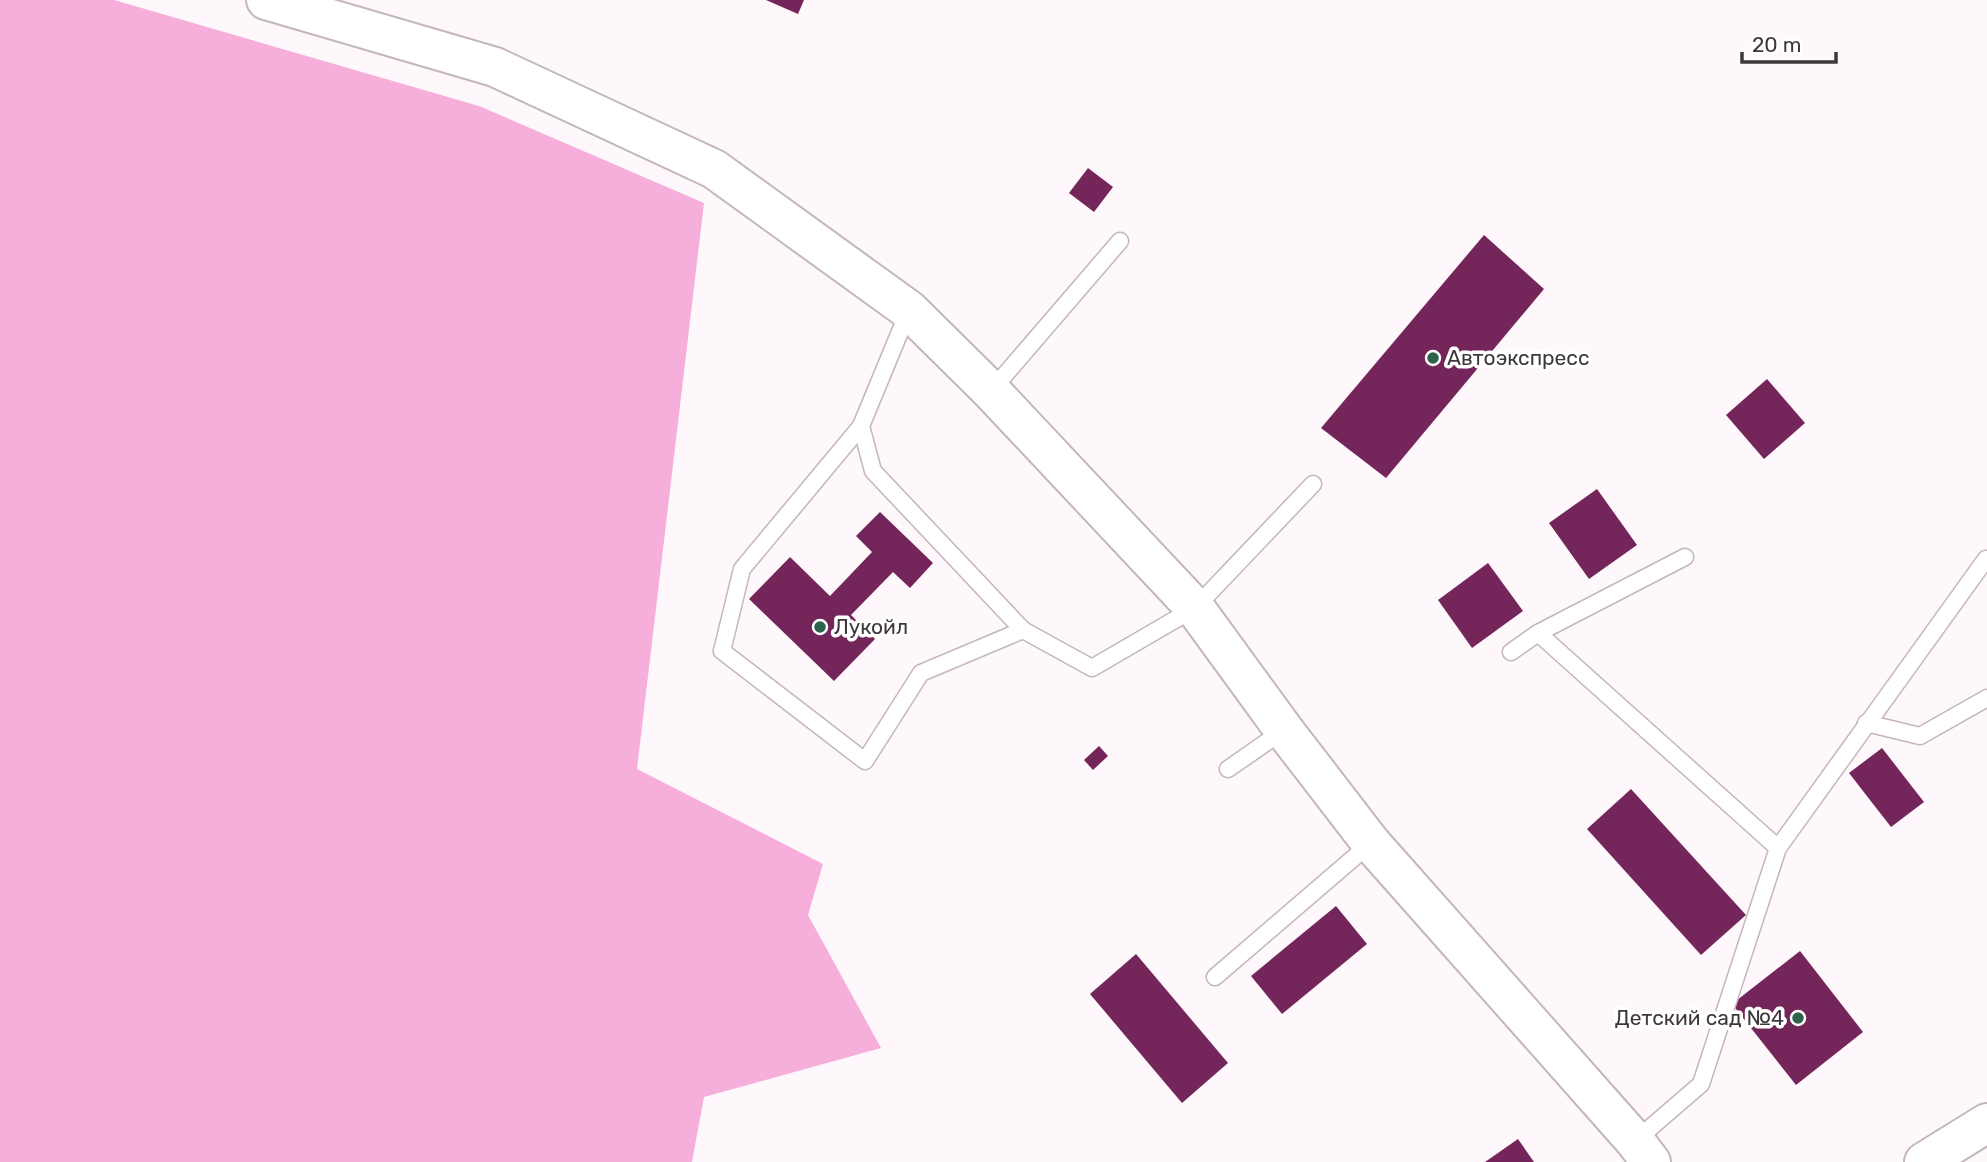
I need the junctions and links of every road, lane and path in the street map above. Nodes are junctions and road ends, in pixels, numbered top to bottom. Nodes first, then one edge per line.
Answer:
1 (266, 0) edge
2 (1120, 241) dead end
3 (909, 310) junction
4 (991, 391) junction
5 (861, 426) junction
6 (1313, 484) dead end
7 (1685, 557) dead end
8 (1987, 561) edge
9 (1195, 608) junction
10 (1023, 630) junction
11 (1538, 633) junction
12 (1511, 652) dead end
13 (1987, 698) edge
14 (1866, 723) junction
15 (1283, 730) junction
16 (1228, 769) dead end
17 (1371, 843) junction
18 (1778, 848) junction
19 (1215, 977) dead end
20 (1987, 1123) edge
21 (1643, 1151) edge
22 (1924, 1162) edge

1 - 3 street
2 - 4 lane
3 - 4 street
3 - 5 lane
4 - 9 street
5 - 10 lane
5 - 10 lane
6 - 9 lane
7 - 11 lane
8 - 14 lane
9 - 10 lane
9 - 15 street
11 - 12 lane
11 - 18 lane
13 - 14 lane
14 - 18 lane
15 - 16 lane
15 - 17 street
17 - 19 lane
17 - 21 street
18 - 21 lane
20 - 22 street

